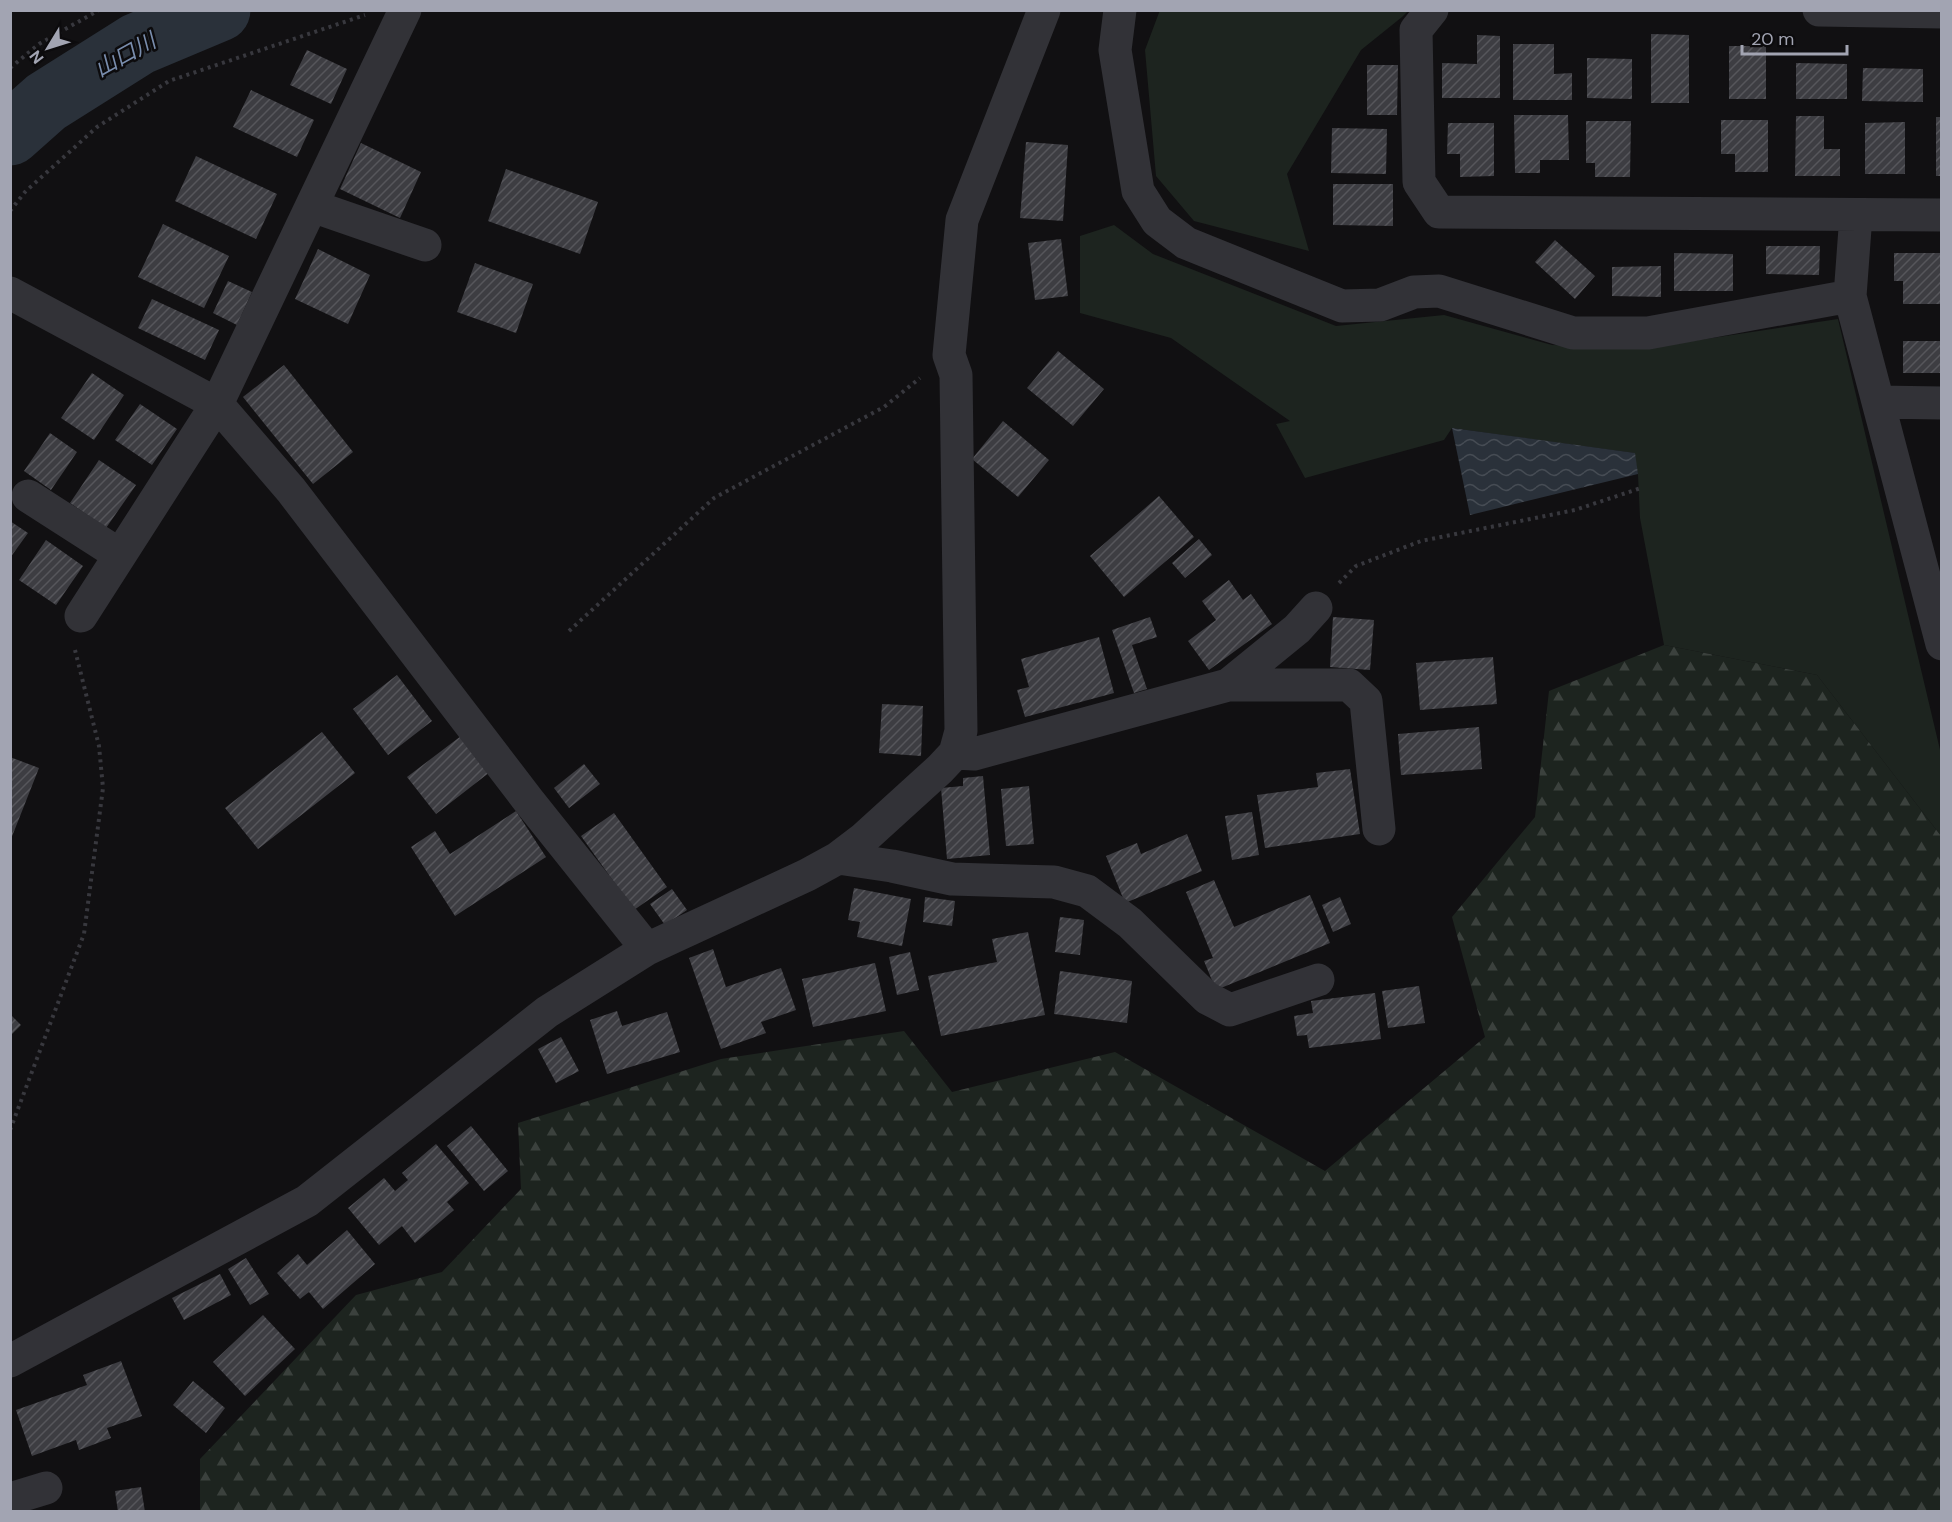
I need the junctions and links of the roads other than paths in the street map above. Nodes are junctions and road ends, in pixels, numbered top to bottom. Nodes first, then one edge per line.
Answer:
1 (405, 10) edge
2 (1044, 10) edge
3 (1120, 10) edge
4 (1432, 10) edge
5 (1819, 10) edge
6 (1941, 12) edge
7 (312, 206) junction
8 (1856, 215) junction
9 (1941, 215) edge
10 (425, 245) dead end
11 (10, 293) edge
12 (1850, 296) junction
13 (1878, 402) junction
14 (1941, 403) edge
15 (218, 404) junction
16 (28, 496) dead end
17 (120, 555) junction
18 (1934, 584) edge
19 (1316, 608) road end
20 (81, 616) road end
21 (1941, 644) edge
22 (1227, 685) junction
23 (955, 753) junction
24 (1379, 829) dead end
25 (838, 858) junction
26 (647, 949) junction
27 (1318, 980) dead end
28 (10, 1361) edge
29 (46, 1488) dead end
30 (10, 1498) edge

1 - 7 street
2 - 23 street
3 - 12 street
4 - 8 street
5 - 6 street
7 - 10 street
7 - 15 street
8 - 9 street
8 - 12 street
11 - 15 street
12 - 13 street
13 - 14 street
13 - 18 street
15 - 17 street
15 - 26 street
16 - 17 street
17 - 20 street
18 - 21 street
19 - 22 street
22 - 23 street
22 - 24 street
23 - 25 street
25 - 26 street
25 - 27 street
26 - 28 street
29 - 30 street

